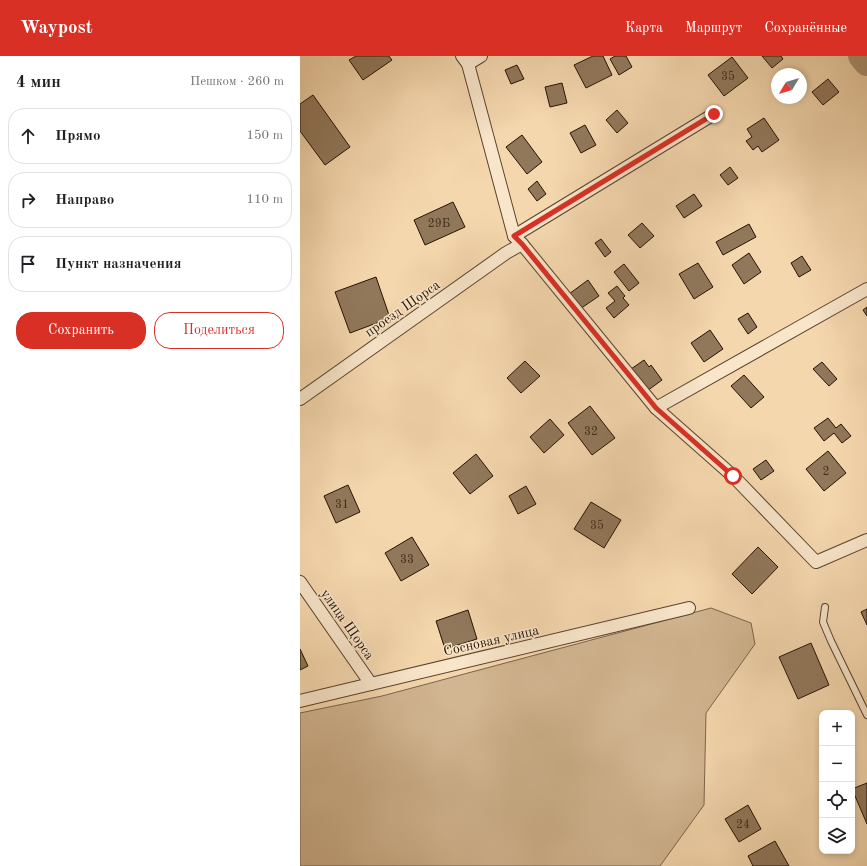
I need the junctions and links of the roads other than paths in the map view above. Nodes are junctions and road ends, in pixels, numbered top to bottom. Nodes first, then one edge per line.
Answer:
1 (481, 56) edge
2 (465, 60) edge
3 (714, 114) dead end
4 (518, 240) junction
5 (867, 289) edge
6 (300, 399) edge
7 (656, 408) junction
8 (867, 540) edge
9 (300, 582) edge
10 (825, 607) dead end
11 (689, 608) dead end
12 (371, 684) junction
13 (300, 702) edge
14 (867, 715) edge

1 - 2 street
2 - 4 street
3 - 4 street, проезд Щорса
4 - 6 street, проезд Щорса
4 - 7 street
5 - 7 street
7 - 8 street
9 - 12 street, улица Щорса
10 - 14 lane
11 - 12 street, Сосновая улица
12 - 13 street, Сосновая улица

